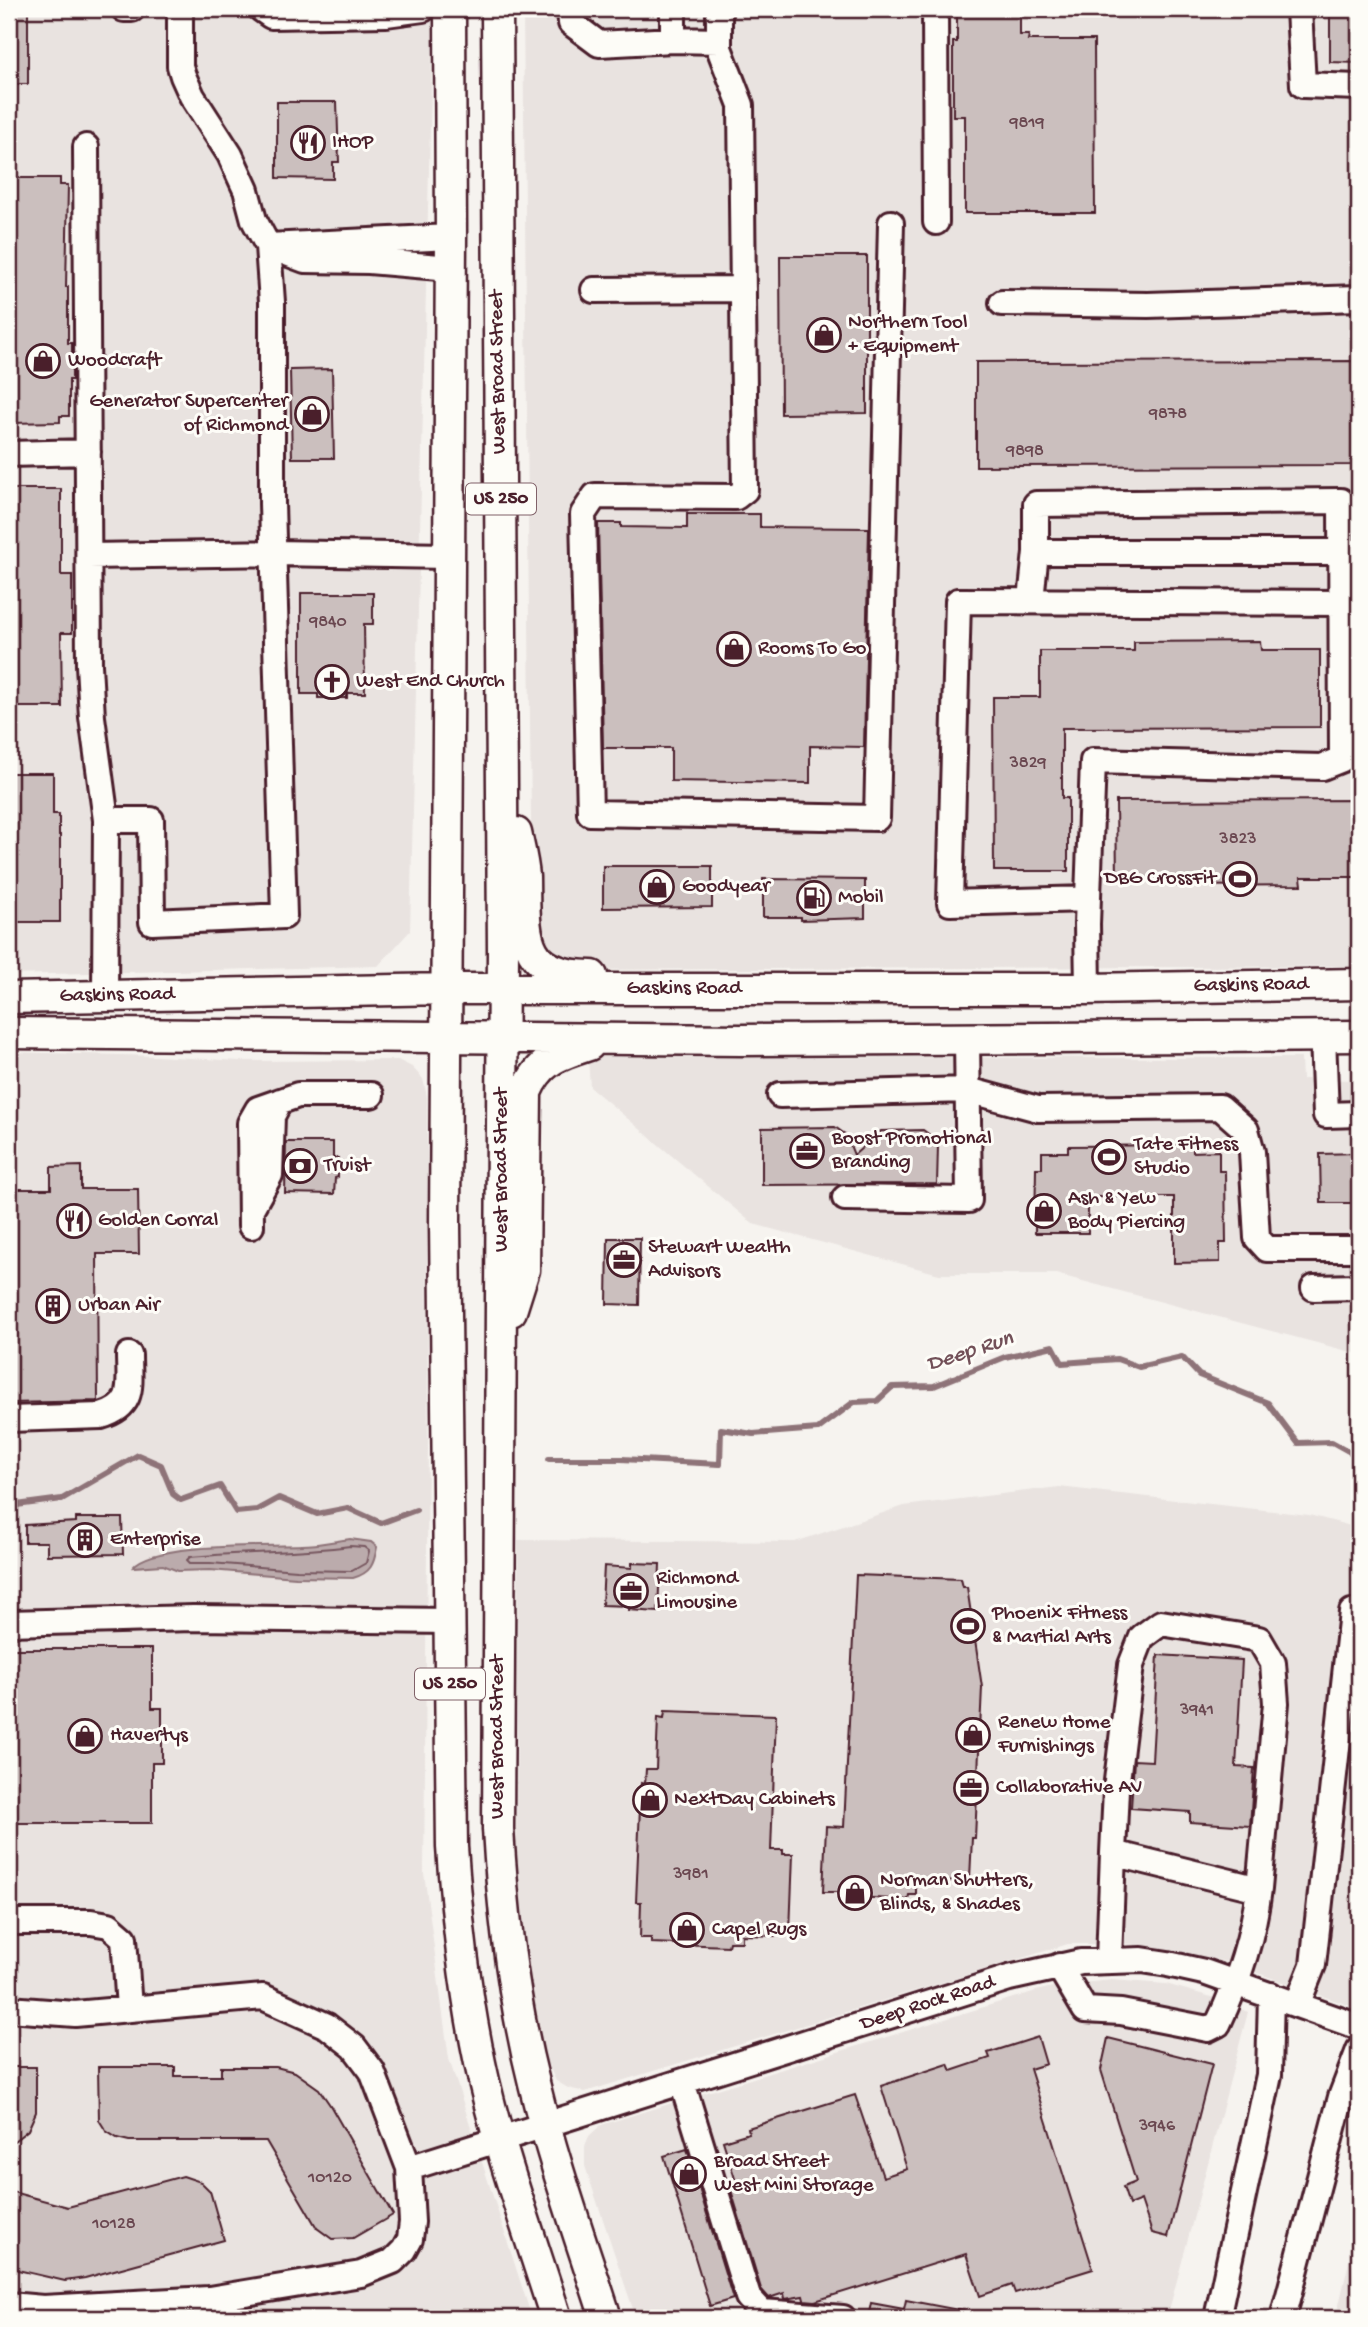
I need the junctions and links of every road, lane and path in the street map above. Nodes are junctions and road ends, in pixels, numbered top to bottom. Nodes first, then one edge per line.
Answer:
1 (124, 9) edge
2 (132, 9) edge
3 (180, 9) edge
4 (261, 9) edge
5 (423, 9) edge
6 (450, 9) edge
7 (497, 9) edge
8 (570, 9) edge
9 (673, 9) edge
10 (719, 9) edge
11 (935, 9) edge
12 (1299, 9) edge
13 (386, 11) edge
14 (673, 40) junction
15 (719, 41) junction
16 (1359, 87) edge
17 (86, 147) dead end
18 (936, 222) dead end
19 (891, 223) dead end
20 (451, 237) junction
21 (268, 246) junction
22 (451, 268) junction
23 (743, 289) junction
24 (594, 290) dead end
25 (1359, 298) edge
26 (1002, 303) dead end
27 (88, 452) junction
28 (9, 454) edge
29 (1036, 552) junction
30 (1350, 552) edge
31 (274, 553) junction
32 (89, 556) junction
33 (448, 556) junction
34 (1031, 600) junction
35 (1340, 603) junction
36 (503, 761) junction
37 (106, 820) junction
38 (1088, 899) junction
39 (1359, 984) edge
40 (446, 989) junction
41 (734, 989) junction
42 (1088, 989) junction
43 (502, 990) junction
44 (105, 997) junction
45 (9, 998) edge
46 (9, 1033) edge
47 (446, 1036) junction
48 (502, 1036) junction
49 (1359, 1036) edge
50 (1323, 1037) junction
51 (607, 1039) junction
52 (967, 1039) junction
53 (968, 1090) junction
54 (371, 1095) dead end
55 (780, 1095) dead end
56 (1359, 1114) edge
57 (845, 1198) dead end
58 (250, 1218) dead end
59 (1359, 1249) edge
60 (1359, 1287) edge
61 (1314, 1288) dead end
62 (501, 1345) junction
63 (129, 1355) dead end
64 (9, 1419) edge
65 (1352, 1612) dead end
66 (449, 1621) junction
67 (9, 1623) edge
68 (1112, 1853) junction
69 (1259, 1889) junction
70 (9, 1922) edge
71 (1109, 1960) junction
72 (1059, 1966) junction
73 (1237, 1983) junction
74 (1271, 1995) junction
75 (1297, 2005) junction
76 (129, 2008) junction
77 (9, 2009) edge
78 (1359, 2027) edge
79 (1359, 2050) edge
80 (682, 2082) junction
81 (545, 2124) junction
82 (500, 2138) junction
83 (409, 2168) junction
84 (9, 2305) edge
85 (556, 2318) edge
86 (606, 2318) edge
87 (843, 2318) edge
88 (1217, 2318) edge
89 (1283, 2318) edge

1 - 2 street
3 - 21 street
4 - 13 street
5 - 13 street
6 - 20 main road, US 250
7 - 36 main road, West Broad Street / US 250
8 - 14 street
9 - 14 street
10 - 15 street
11 - 18 street
12 - 16 street
14 - 15 street
15 - 23 street
17 - 27 street
19 - 23 street
20 - 21 street
20 - 22 main road, US 250
21 - 22 street
21 - 31 street
22 - 33 main road, US 250
23 - 24 street
25 - 26 street
27 - 28 street
27 - 32 street
29 - 30 street
29 - 30 street
29 - 34 street
30 - 35 street
31 - 32 street
31 - 33 street
31 - 37 street
32 - 37 street
33 - 40 main road, US 250
34 - 35 street
34 - 38 street
35 - 38 street
36 - 41 main road
36 - 43 main road, West Broad Street / US 250
37 - 44 street
38 - 42 street
39 - 42 main road, Gaskins Road
40 - 43 main road, Gaskins Road
40 - 44 main road, Gaskins Road
40 - 47 main road, US 250
41 - 42 main road, Gaskins Road
41 - 43 main road, Gaskins Road
43 - 48 main road, West Broad Street / US 250
44 - 45 main road, Gaskins Road
46 - 47 main road, Gaskins Road
47 - 48 main road, Gaskins Road
47 - 66 main road, US 250
48 - 51 main road, Gaskins Road
48 - 62 main road, West Broad Street / US 250
49 - 50 main road, Gaskins Road
50 - 52 main road, Gaskins Road
50 - 56 street
51 - 52 main road, Gaskins Road
51 - 62 main road
52 - 53 street
53 - 55 street
53 - 57 street
53 - 59 street
54 - 58 street
60 - 61 street
62 - 81 main road, West Broad Street / US 250
63 - 64 street
65 - 75 street
66 - 67 street
66 - 82 main road, US 250
68 - 69 street
68 - 69 street
68 - 71 street
69 - 73 street
70 - 76 street
71 - 72 street, Deep Rock Road
71 - 73 street, Deep Rock Road
72 - 73 street
72 - 80 street, Deep Rock Road
73 - 74 street, Deep Rock Road
74 - 75 street, Deep Rock Road
74 - 88 street
75 - 78 street, Deep Rock Road
76 - 77 street
76 - 83 street
79 - 89 street
80 - 81 street, Deep Rock Road
80 - 87 street
81 - 82 street, Deep Rock Road
81 - 86 main road, West Broad Street / US 250
82 - 83 street, Deep Rock Road
82 - 85 main road, US 250
83 - 84 street

